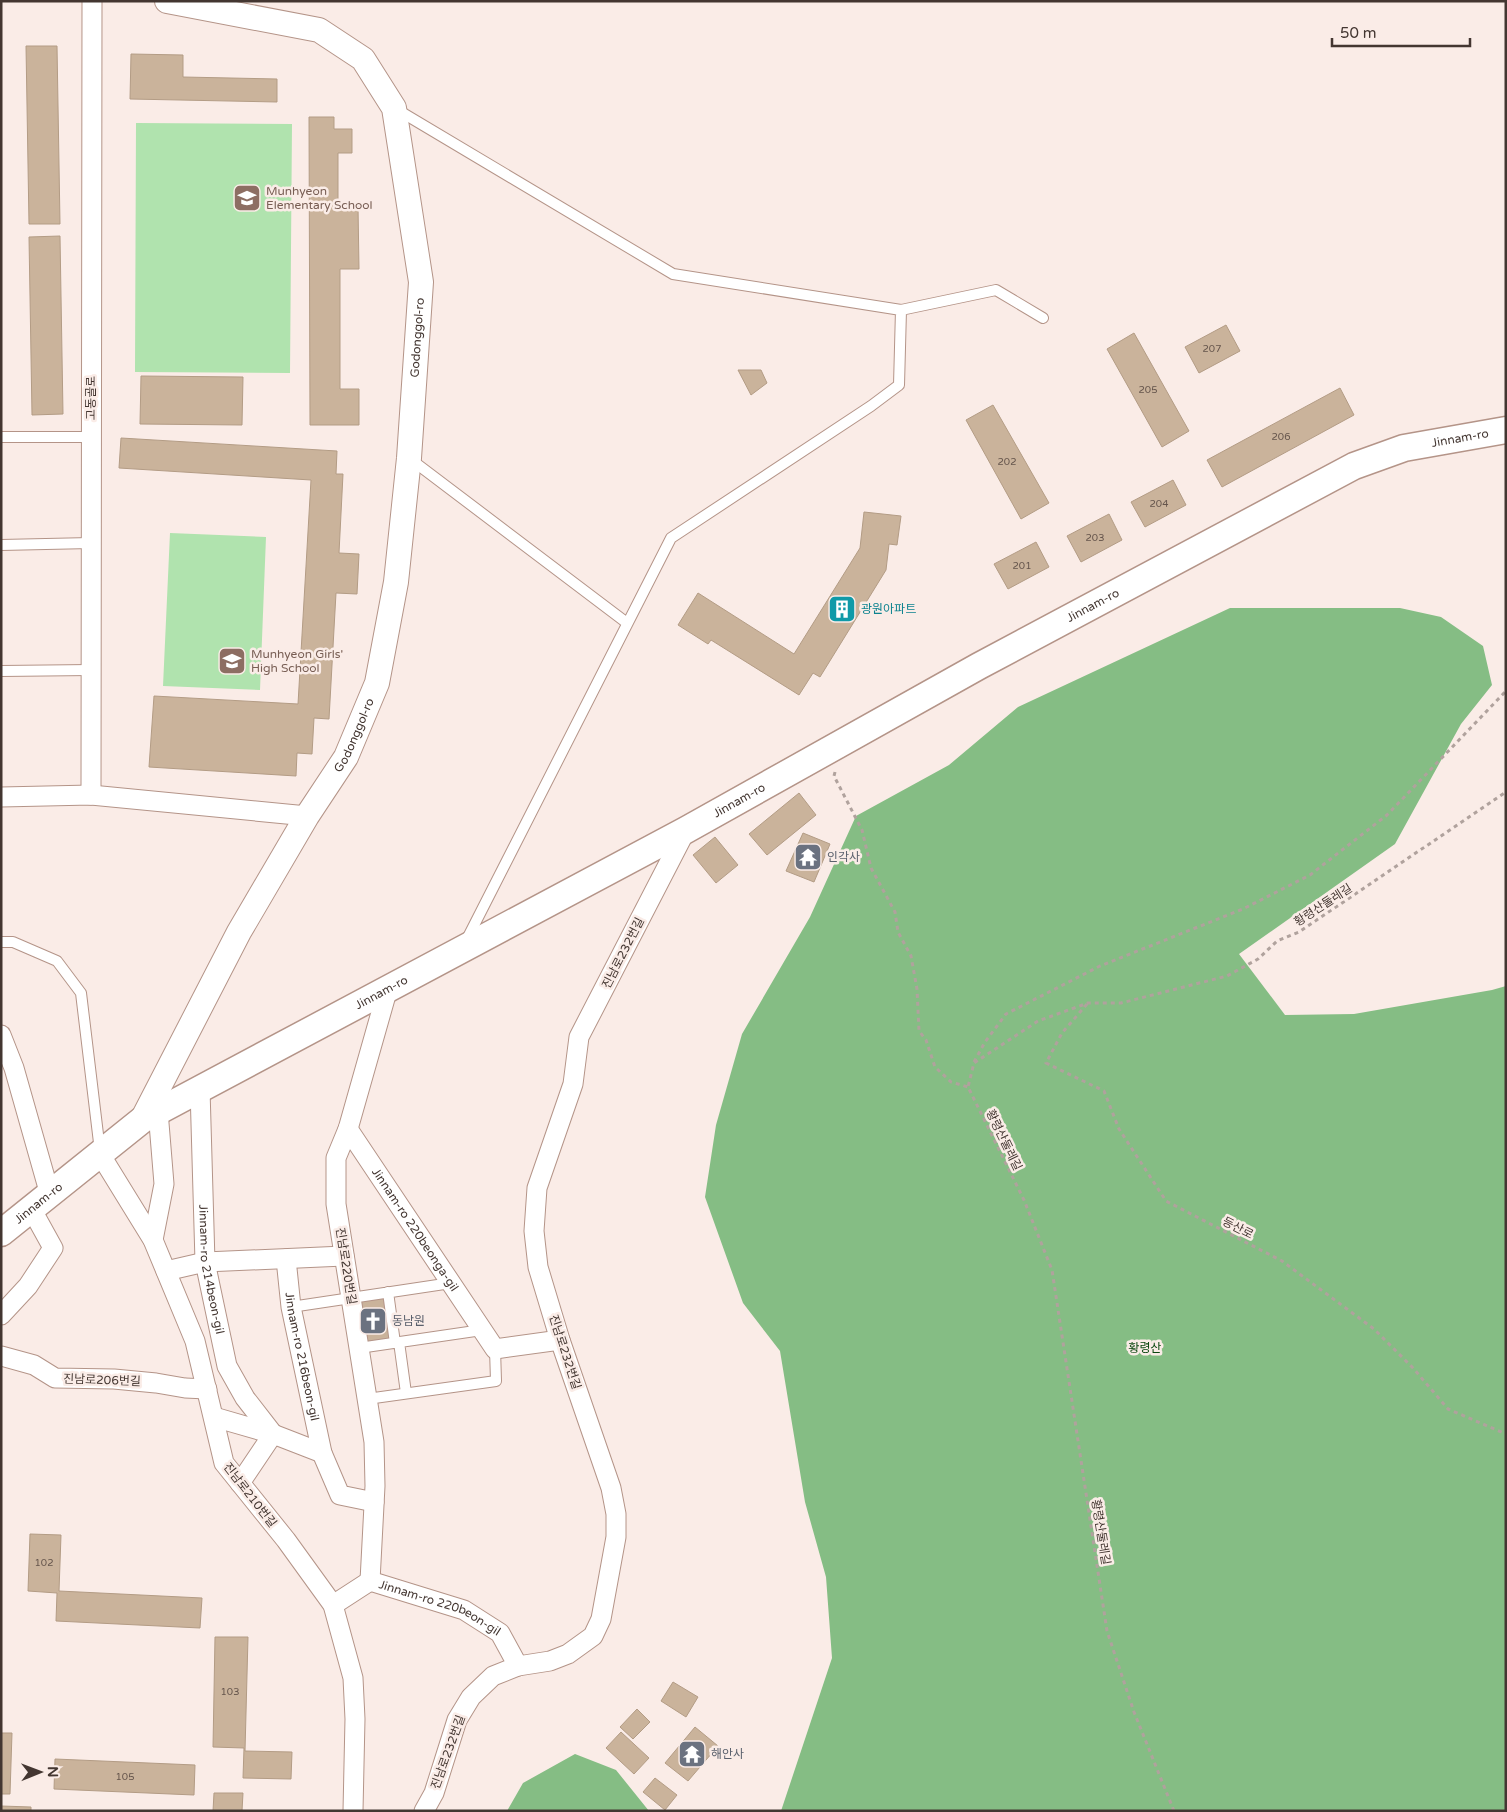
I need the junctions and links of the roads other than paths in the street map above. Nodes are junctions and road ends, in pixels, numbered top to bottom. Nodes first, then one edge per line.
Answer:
1 (92, 1) edge
2 (167, 1) edge
3 (394, 108) junction
4 (901, 310) junction
5 (1043, 318) dead end
6 (1506, 430) edge
7 (1, 437) edge
8 (91, 437) junction
9 (409, 458) junction
10 (91, 543) junction
11 (1, 545) edge
12 (628, 623) junction
13 (91, 670) junction
14 (1, 671) edge
15 (91, 795) junction
16 (1, 797) edge
17 (308, 816) junction
18 (686, 830) junction
19 (1, 942) edge
20 (462, 949) junction
21 (388, 988) junction
22 (1, 1035) edge
23 (200, 1089) junction
24 (150, 1115) junction
25 (348, 1129) junction
26 (100, 1154) junction
27 (41, 1202) junction
28 (1, 1233) edge
29 (153, 1240) junction
30 (344, 1256) junction
31 (286, 1259) junction
32 (205, 1262) junction
33 (166, 1271) junction
34 (451, 1283) junction
35 (388, 1292) junction
36 (351, 1298) junction
37 (291, 1307) junction
38 (1, 1315) edge
39 (482, 1330) junction
40 (560, 1340) junction
41 (397, 1342) junction
42 (359, 1348) junction
43 (495, 1350) junction
44 (1, 1356) edge
45 (207, 1389) junction
46 (406, 1392) junction
47 (367, 1399) junction
48 (214, 1417) junction
49 (273, 1434) junction
50 (322, 1453) junction
51 (240, 1484) junction
52 (374, 1502) junction
53 (370, 1581) junction
54 (333, 1605) junction
55 (518, 1666) junction
56 (353, 1811) edge
57 (424, 1811) edge

1 - 8 street, 고동골로
2 - 3 street, Godonggol-ro
3 - 4 lane
3 - 9 street, Godonggol-ro
4 - 5 lane
4 - 12 lane
6 - 18 main road, Jinnam-ro
7 - 8 lane
8 - 10 street, 고동골로
9 - 12 lane
9 - 17 street, Godonggol-ro
10 - 11 lane
10 - 13 street, 고동골로
12 - 20 lane
13 - 14 lane
13 - 15 street, 고동골로
15 - 16 street
15 - 17 street
17 - 24 street, Godonggol-ro
18 - 20 main road, Jinnam-ro
18 - 40 street, 진남로232번길
19 - 26 lane
20 - 21 main road, Jinnam-ro
21 - 23 main road, Jinnam-ro
21 - 25 street, 진남로220번길
22 - 27 street
23 - 24 main road, Jinnam-ro
23 - 32 street, Jinnam-ro 214beon-gil
24 - 26 main road, Jinnam-ro
24 - 29 street
25 - 30 street, 진남로220번길
25 - 34 street, Jinnam-ro 220beonga-gil
26 - 27 main road, Jinnam-ro
26 - 29 street, 진남로210번길
27 - 28 main road, Jinnam-ro
27 - 38 street
29 - 33 street, 진남로210번길
30 - 31 street
30 - 36 street, 진남로220번길
31 - 32 street
31 - 37 street, Jinnam-ro 216beon-gil
32 - 33 street
32 - 49 street, Jinnam-ro 214beon-gil
33 - 45 street, 진남로210번길
34 - 35 lane
34 - 39 street, Jinnam-ro 220beonga-gil
35 - 36 lane
35 - 41 lane
36 - 37 lane
36 - 42 street, 진남로220번길
37 - 50 street, Jinnam-ro 216beon-gil
39 - 41 lane
39 - 43 street, Jinnam-ro 220beonga-gil
40 - 43 street
40 - 55 street, 진남로232번길
41 - 42 lane
41 - 46 lane
42 - 47 street, 진남로220번길
43 - 46 lane
44 - 45 street, 진남로206번길
45 - 48 street, 진남로210번길
46 - 47 lane
47 - 52 street, 진남로220번길
48 - 49 street
48 - 51 street, 진남로210번길
49 - 50 street
49 - 51 street
50 - 52 street, Jinnam-ro 216beon-gil
51 - 54 street, 진남로210번길
52 - 53 street, 진남로220번길
53 - 54 street
53 - 55 street, Jinnam-ro 220beon-gil
54 - 56 street, 진남로210번길
55 - 57 street, 진남로232번길

